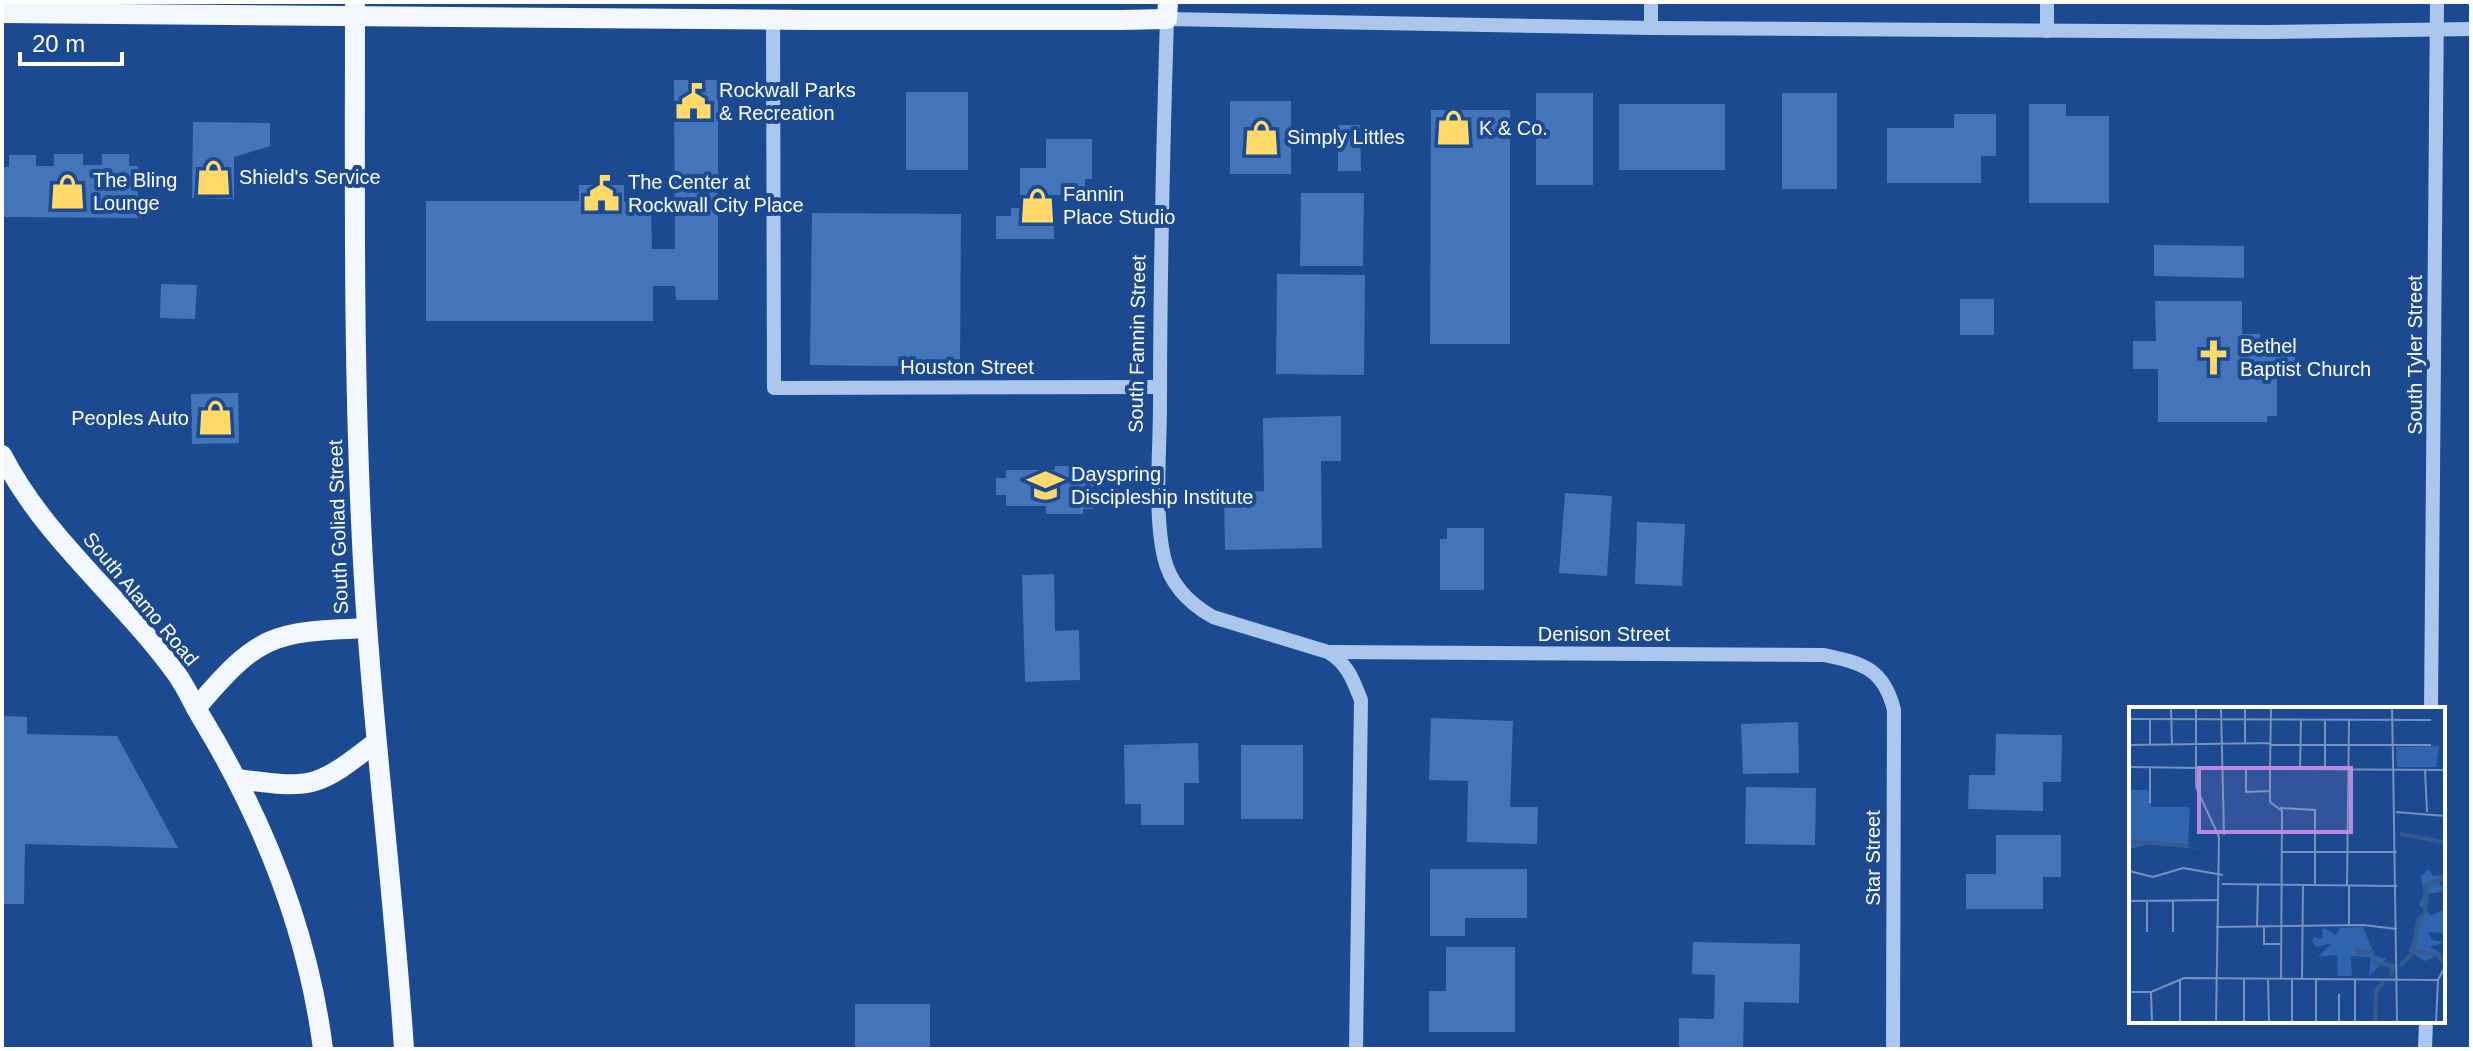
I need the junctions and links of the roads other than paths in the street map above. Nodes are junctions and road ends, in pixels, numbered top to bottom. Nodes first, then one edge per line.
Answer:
1 (1651, 2) edge
2 (2047, 2) edge
3 (2437, 2) edge
4 (355, 10) edge
5 (1167, 11) edge
6 (2, 13) edge
7 (773, 20) junction
8 (1651, 28) junction
9 (2437, 29) junction
10 (2471, 29) edge
11 (2047, 31) junction
12 (1160, 387) junction
13 (2, 455) edge
14 (367, 628) junction
15 (1328, 652) junction
16 (1876, 672) joint
17 (2431, 707) edge
18 (196, 708) junction
19 (376, 742) junction
20 (237, 779) junction
21 (2426, 1023) edge
22 (323, 1049) edge
23 (404, 1049) edge
24 (1356, 1049) edge
25 (1893, 1049) edge
26 (2425, 1049) edge

1 - 8 street
2 - 11 street
3 - 9 street, South Tyler Street
4 - 6 main road
4 - 7 main road
4 - 14 main road, South Goliad Street
5 - 7 main road
5 - 8 street
5 - 12 street, South Fannin Street
7 - 12 street, Houston Street
8 - 11 street
9 - 10 street
9 - 11 street
9 - 17 street, South Tyler Street
12 - 15 street, South Fannin Street
13 - 18 main road, South Alamo Road
14 - 18 main road
14 - 19 main road, South Goliad Street
15 - 16 street, Denison Street
15 - 24 street
16 - 25 street, Star Street
18 - 20 main road, South Alamo Road
19 - 20 main road
19 - 23 main road, South Goliad Street
20 - 22 main road
21 - 26 street

